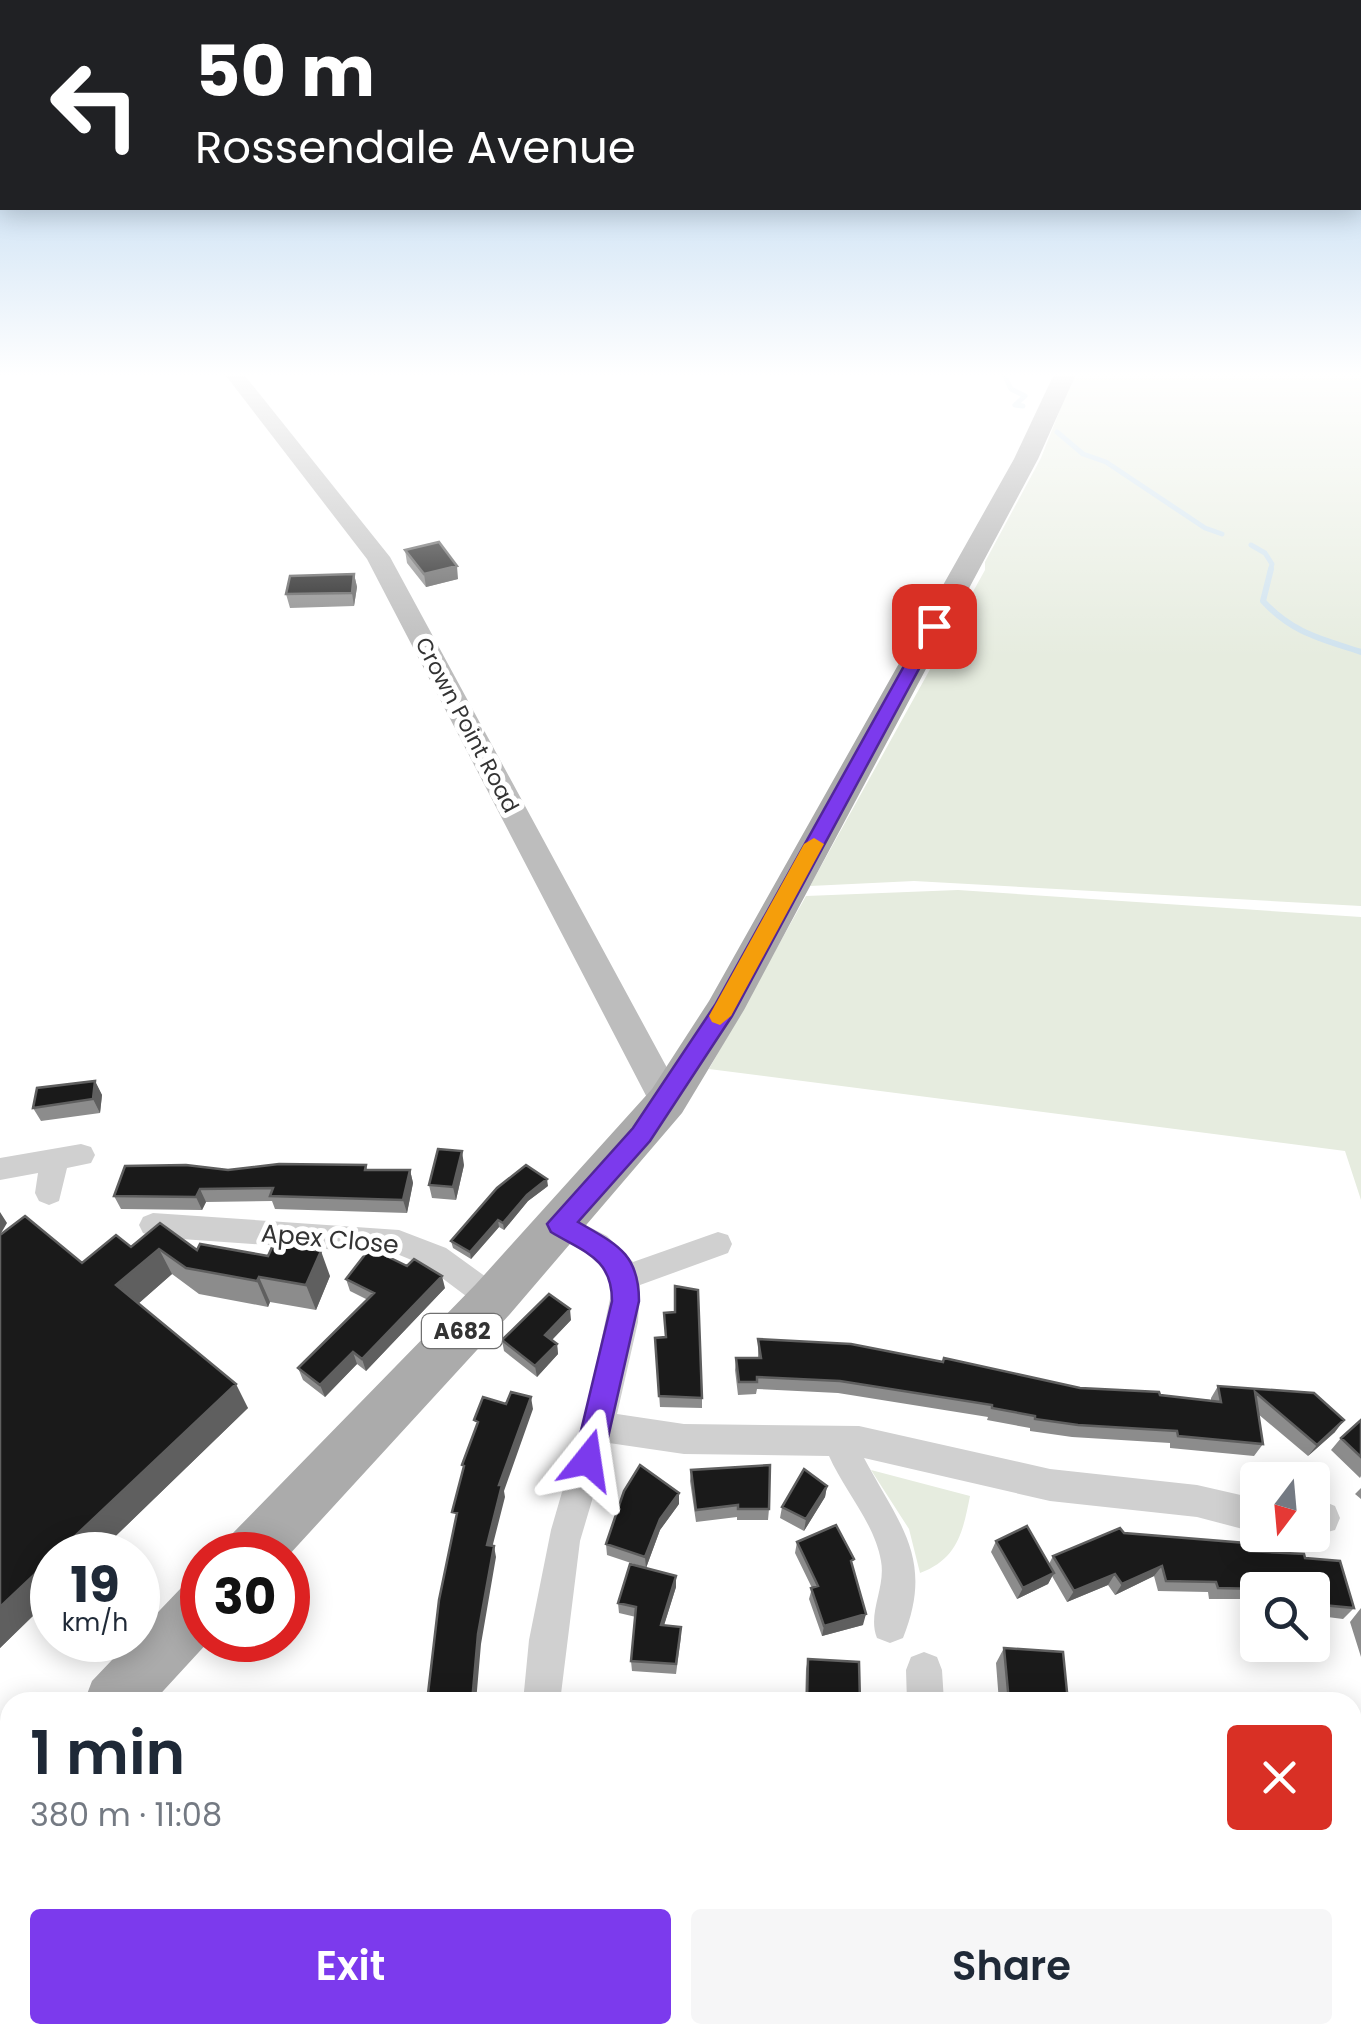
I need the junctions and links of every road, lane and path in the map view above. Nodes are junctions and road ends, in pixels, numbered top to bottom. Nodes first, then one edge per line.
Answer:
1 (307, 467) edge
2 (1021, 467) edge
3 (666, 1102) junction
4 (0, 1169) edge
5 (49, 1193) dead end
6 (560, 1224) junction
7 (152, 1225) edge
8 (718, 1244) dead end
9 (626, 1277) junction
10 (493, 1298) junction
11 (598, 1424) junction
12 (840, 1439) junction
13 (1240, 1512) edge
14 (272, 1532) edge
15 (890, 1625) dead end
16 (180, 1630) edge
17 (122, 1692) edge
18 (543, 1692) edge

1 - 3 street, Crown Point Road
2 - 3 main road, A682
3 - 6 main road, A682
4 - 5 street
6 - 9 street
6 - 10 main road, A682
7 - 10 street, Apex Close
8 - 9 street
9 - 11 street
10 - 14 main road, A682
11 - 12 street
11 - 18 street
12 - 13 street
12 - 15 street
16 - 17 main road

